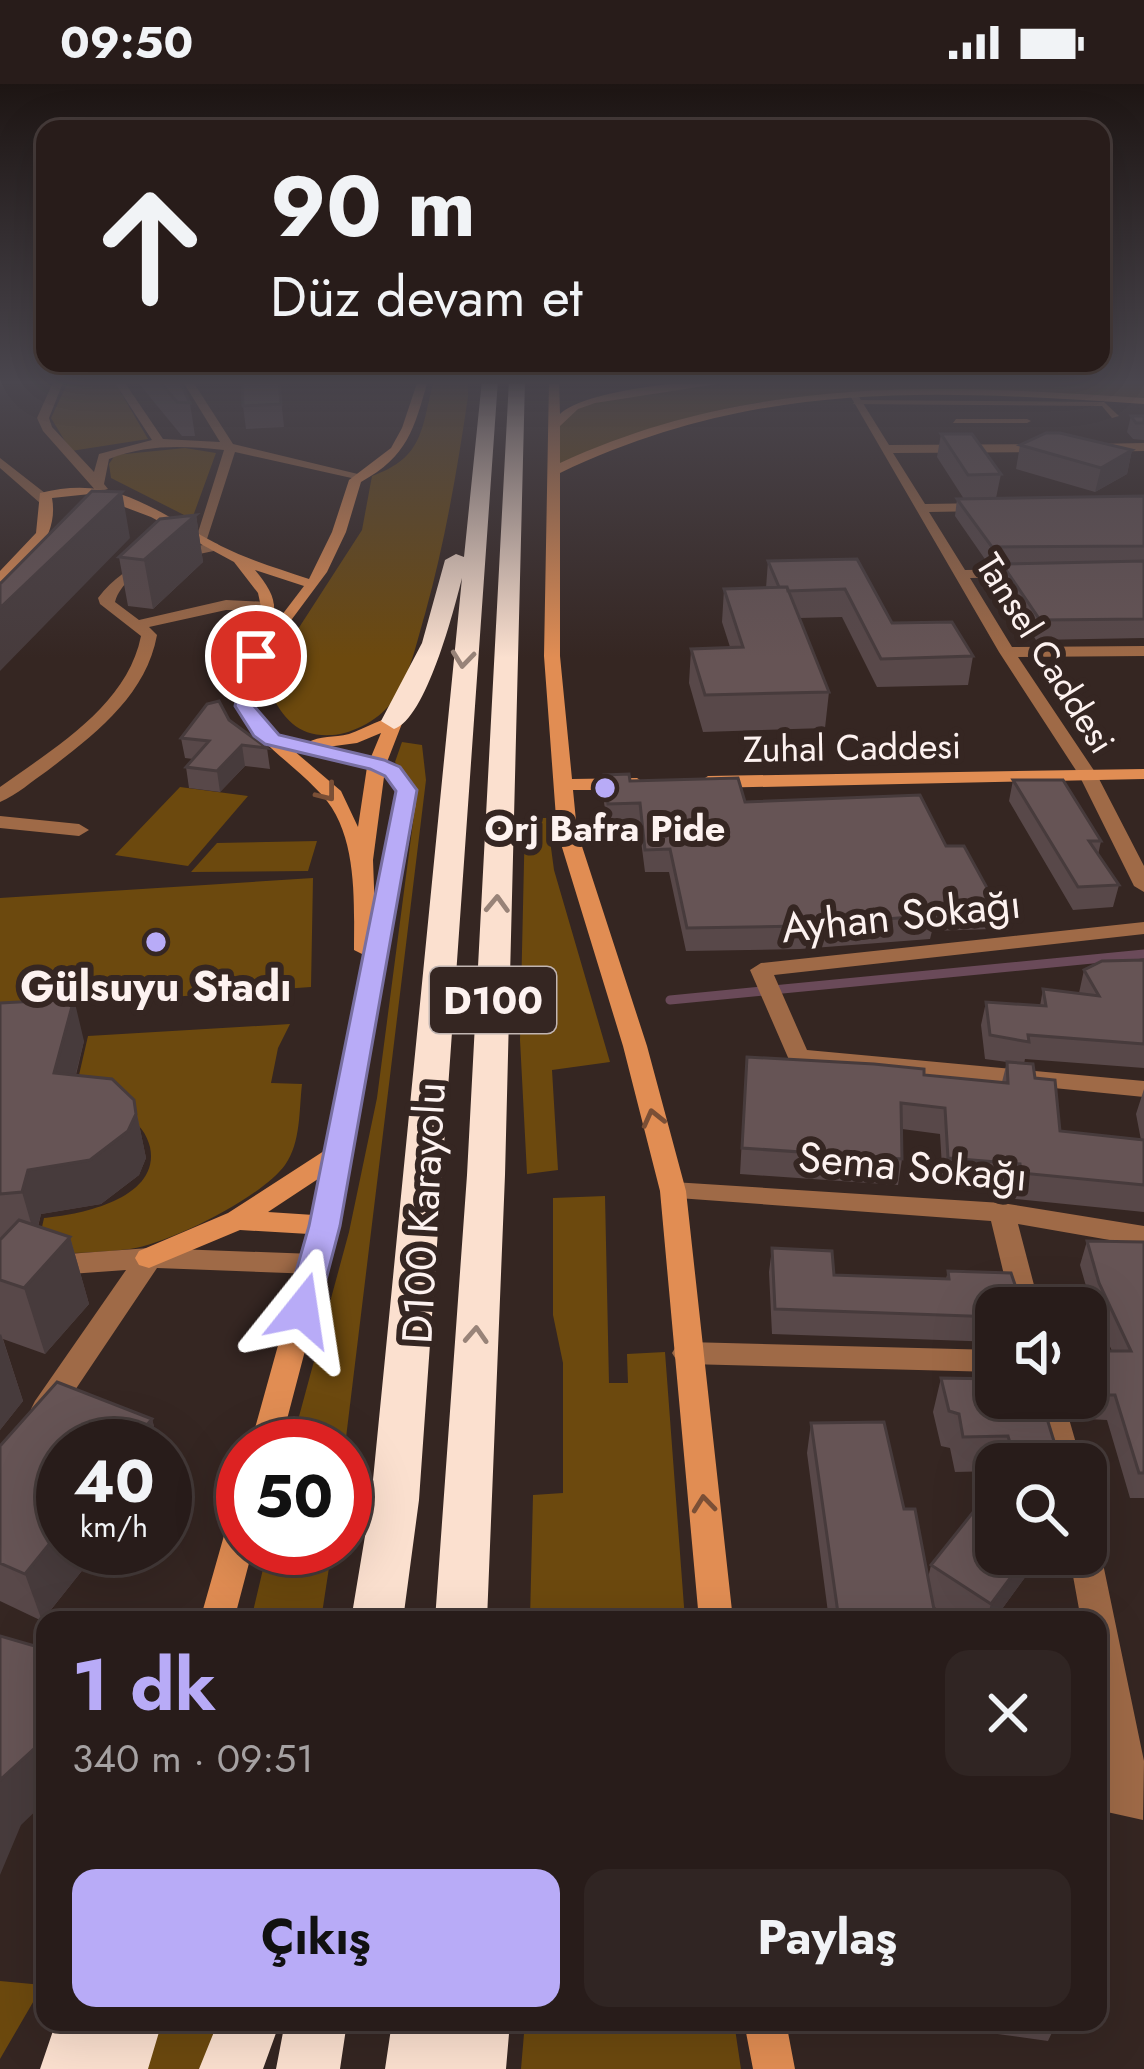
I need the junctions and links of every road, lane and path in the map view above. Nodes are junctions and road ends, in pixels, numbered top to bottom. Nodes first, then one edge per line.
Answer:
1 (551, 472) edge
2 (13, 473) edge
3 (88, 473) edge
4 (102, 473) edge
5 (224, 473) edge
6 (333, 473) edge
7 (369, 473) edge
8 (482, 473) edge
9 (514, 473) edge
10 (898, 473) edge
11 (356, 478) junction
12 (101, 487) junction
13 (45, 500) junction
14 (480, 501) junction
15 (1010, 507) edge
16 (920, 508) junction
17 (207, 543) junction
18 (338, 544) junction
19 (238, 559) junction
20 (1052, 572) edge
21 (960, 574) junction
22 (0, 578) edge
23 (308, 586) junction
24 (270, 590) junction
25 (133, 626) junction
26 (1144, 650) edge
27 (1007, 652) junction
28 (256, 656) junction
29 (394, 721) junction
30 (272, 740) junction
31 (377, 764) junction
32 (1144, 774) edge
33 (1088, 775) junction
34 (681, 783) edge
35 (657, 784) edge
36 (562, 785) junction
37 (0, 796) edge
38 (0, 822) edge
39 (80, 830) dead end
40 (363, 860) junction
41 (1144, 886) edge
42 (1144, 928) edge
43 (359, 1036) junction
44 (1144, 1089) edge
45 (339, 1153) junction
46 (674, 1191) junction
47 (1002, 1212) junction
48 (237, 1220) junction
49 (325, 1226) junction
50 (1144, 1236) edge
51 (149, 1258) junction
52 (314, 1264) junction
53 (0, 1270) edge
54 (1021, 1287) edge
55 (687, 1353) junction
56 (975, 1360) edge
57 (473, 1402) junction
58 (272, 1419) edge
59 (26, 1432) edge
60 (394, 1499) junction
61 (229, 1575) edge
62 (1089, 1575) edge
63 (219, 1611) edge
64 (366, 1611) edge
65 (378, 1611) edge
66 (461, 1611) edge
67 (485, 1611) edge
68 (715, 1611) edge
69 (1096, 1611) edge
70 (1107, 1679) edge
71 (1125, 1797) edge
72 (64, 2031) edge
73 (84, 2031) edge
74 (128, 2031) edge
75 (246, 2031) edge
76 (314, 2031) edge
77 (422, 2031) edge
78 (478, 2031) edge
79 (767, 2031) edge
80 (47, 2069) edge
81 (72, 2069) edge
82 (116, 2069) edge
83 (231, 2069) edge
84 (308, 2069) edge
85 (417, 2069) edge
86 (474, 2069) edge
87 (774, 2069) edge

1 - 36 main road
2 - 13 street
3 - 12 street
4 - 12 street
5 - 17 street
6 - 11 street
7 - 11 main road
8 - 14 highway, D100 Karayolu / D100
57 -> 9 highway, D100 Karayolu / D100
10 - 16 street, Tansel Caddesi
11 - 18 main road
12 - 13 main road
12 - 17 main road
13 - 22 main road
14 - 29 highway
14 -> 60 highway, D100 Karayolu / D100
15 - 16 street
16 - 21 street, Tansel Caddesi
17 - 19 main road
17 - 25 street
18 - 23 main road
18 - 24 main road
19 - 24 main road
19 - 24 main road
20 - 21 street
21 - 27 street, Tansel Caddesi
23 - 24 main road
23 - 24 main road
23 - 28 main road
24 - 25 street
24 - 28 main road
25 - 37 street
26 - 27 street
27 - 33 street, Tansel Caddesi
28 - 30 main road
29 - 30 main road
29 - 31 main road
30 - 31 main road
30 -> 40 main road
31 - 40 main road
31 - 43 main road
32 - 33 main road, Zuhal Caddesi
33 - 34 main road, Zuhal Caddesi
33 - 41 street, Tansel Caddesi
35 - 36 main road
46 -> 36 main road
38 - 39 street
40 - 43 main road
42 - 44 street, Ayhan Sokağı
43 - 45 main road
45 - 48 main road
45 - 49 main road
46 - 47 street, Sema Sokağı
46 - 55 main road
47 - 50 street, Sema Sokağı
47 - 54 street
48 - 49 main road
48 - 51 main road
49 - 52 main road
51 - 52 street
51 - 53 street
51 - 59 street
52 - 58 main road
55 - 56 street
68 -> 55 main road
57 - 66 highway, D100 Karayolu / D100
57 - 67 highway
60 - 64 highway
60 - 65 highway, D100 Karayolu / D100
61 - 63 main road
62 - 69 street
70 - 71 street
72 - 80 main road
73 - 81 highway
74 - 82 highway
75 - 83 highway
76 - 84 highway
77 - 85 highway
78 - 86 highway
79 - 87 main road

